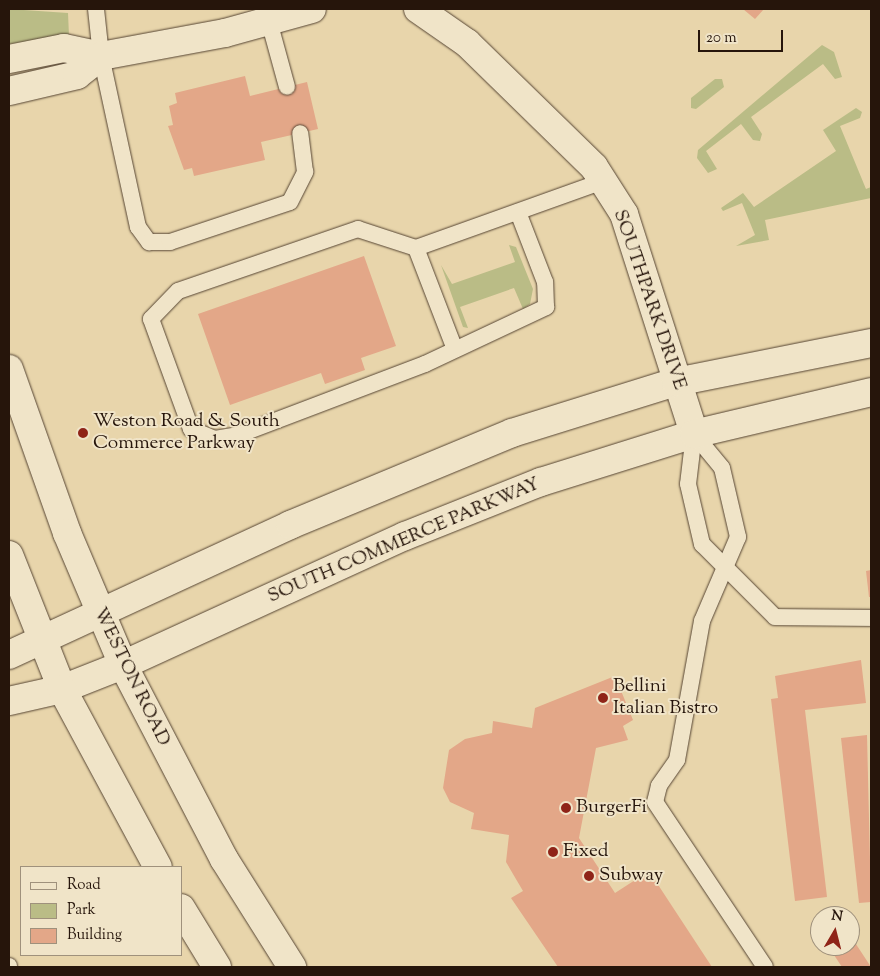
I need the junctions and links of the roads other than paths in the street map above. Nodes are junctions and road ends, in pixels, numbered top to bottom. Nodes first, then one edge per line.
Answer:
1 (96, 9) edge
2 (312, 9) edge
3 (418, 9) edge
4 (270, 21) junction
5 (101, 56) junction
6 (9, 59) edge
7 (287, 87) dead end
8 (9, 91) edge
9 (300, 133) dead end
10 (603, 181) junction
11 (518, 212) junction
12 (416, 248) junction
13 (871, 343) edge
14 (454, 347) junction
15 (9, 369) edge
16 (676, 382) junction
17 (871, 392) edge
18 (694, 434) junction
19 (9, 555) edge
20 (726, 568) junction
21 (99, 613) junction
22 (871, 618) edge
23 (43, 639) junction
24 (9, 654) edge
25 (123, 665) junction
26 (62, 689) junction
27 (9, 701) edge
28 (157, 866) edge
29 (182, 910) edge
30 (217, 967) edge
31 (292, 967) edge
32 (765, 967) edge

1 - 5 lane
2 - 4 street
3 - 10 street, SOUTHPARK DRIVE
4 - 5 street
4 - 7 lane
5 - 6 street
5 - 8 street
5 - 9 lane
10 - 11 lane
10 - 16 street, SOUTHPARK DRIVE
11 - 12 lane
11 - 14 lane
12 - 14 lane
12 - 14 lane
13 - 16 street
15 - 21 street, WESTON ROAD
16 - 18 street, SOUTHPARK DRIVE
16 - 21 street
17 - 18 street, SOUTH COMMERCE PARKWAY
18 - 20 lane
18 - 20 lane
18 - 25 street, SOUTH COMMERCE PARKWAY
19 - 23 street
20 - 22 lane
20 - 32 lane
21 - 23 street
21 - 25 street, WESTON ROAD
23 - 24 street
23 - 26 street
25 - 26 street, SOUTH COMMERCE PARKWAY
25 - 31 street, WESTON ROAD
26 - 27 street, SOUTH COMMERCE PARKWAY
26 - 28 street
29 - 30 street

